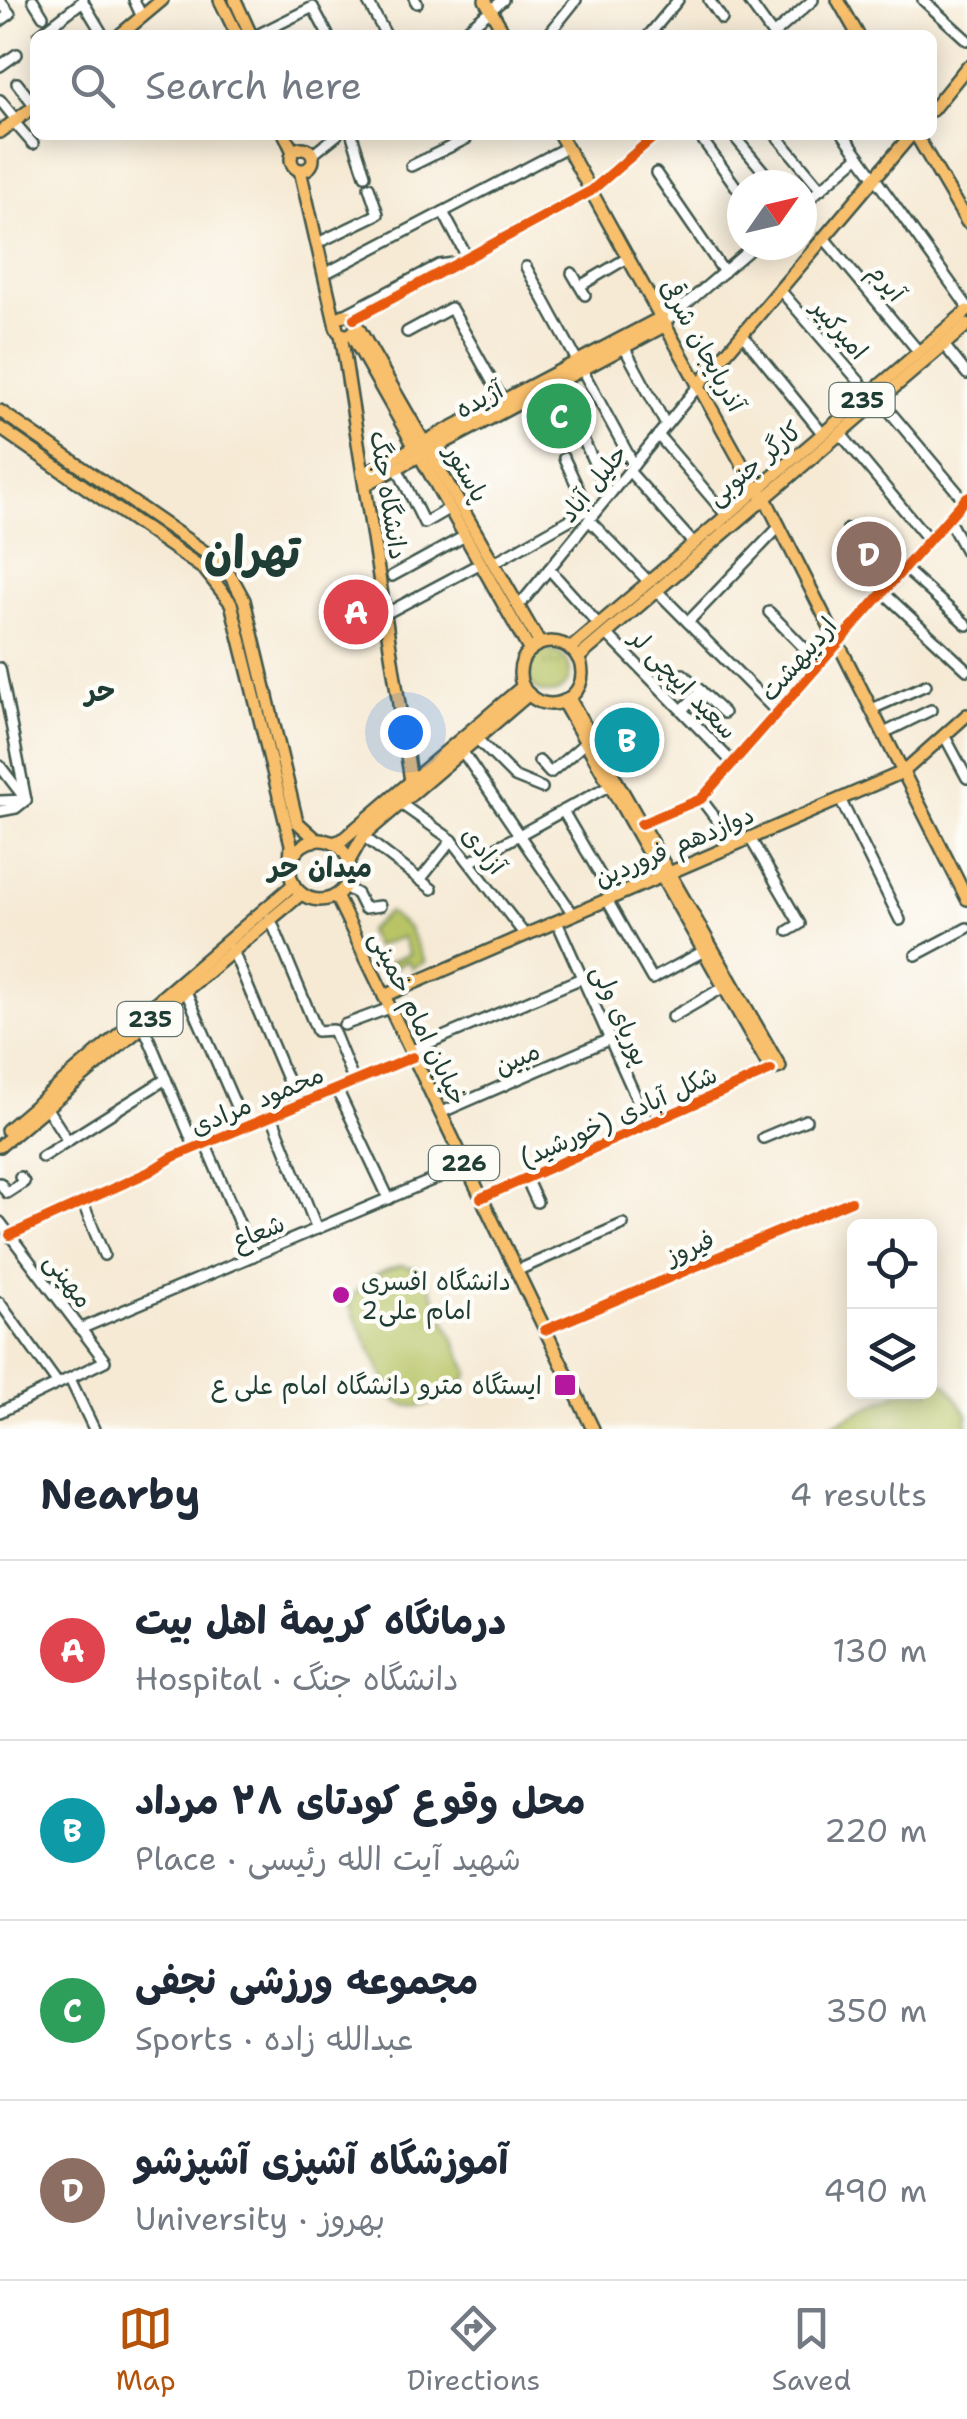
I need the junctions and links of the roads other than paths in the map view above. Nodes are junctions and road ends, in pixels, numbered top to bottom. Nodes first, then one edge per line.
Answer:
1 (33, 0) edge
2 (82, 0) edge
3 (134, 0) edge
4 (162, 0) edge
5 (220, 0) edge
6 (503, 0) edge
7 (576, 0) edge
8 (678, 0) edge
9 (708, 0) edge
10 (748, 0) edge
11 (814, 0) edge
12 (838, 0) edge
13 (923, 0) edge
14 (0, 1) edge
15 (241, 2) edge
16 (368, 2) edge
17 (488, 5) edge
18 (43, 16) dead end
19 (142, 16) junction
20 (722, 19) dead end
21 (0, 22) edge
22 (45, 30) edge
23 (100, 30) edge
24 (126, 30) edge
25 (235, 30) edge
26 (252, 30) edge
27 (265, 30) edge
28 (325, 30) edge
29 (383, 30) edge
30 (465, 30) edge
31 (502, 30) edge
32 (552, 30) edge
33 (652, 30) edge
34 (769, 30) edge
35 (779, 30) edge
36 (855, 30) edge
37 (967, 40) edge
38 (17, 54) dead end
39 (0, 66) edge
40 (967, 68) edge
41 (17, 84) dead end
42 (0, 100) edge
43 (30, 100) edge
44 (937, 104) edge
45 (30, 110) edge
46 (16, 122) junction
47 (0, 132) edge
48 (290, 140) edge
49 (299, 140) edge
50 (327, 140) edge
51 (354, 140) edge
52 (459, 140) edge
53 (467, 140) edge
54 (562, 140) edge
55 (565, 140) edge
56 (650, 140) edge
57 (703, 140) edge
58 (737, 140) edge
59 (780, 140) edge
60 (848, 140) edge
61 (909, 140) edge
62 (917, 140) edge
63 (32, 144) dead end
64 (472, 150) dead end
65 (303, 152) junction
66 (860, 156) junction
67 (411, 166) dead end
68 (303, 170) junction
69 (762, 170) edge
70 (656, 172) dead end
71 (727, 173) edge
72 (365, 175) dead end
73 (875, 178) junction
74 (369, 187) dead end
75 (821, 188) junction
76 (592, 190) junction
77 (817, 192) edge
78 (443, 212) junction
79 (967, 222) edge
80 (824, 238) junction
81 (324, 240) junction
82 (628, 257) junction
83 (463, 260) junction
84 (738, 260) edge
85 (526, 267) dead end
86 (330, 271) junction
87 (572, 272) dead end
88 (724, 272) junction
89 (780, 290) junction
90 (967, 308) edge
91 (664, 321) junction
92 (967, 325) edge
93 (346, 328) junction
94 (407, 332) dead end
95 (742, 334) junction
96 (944, 345) junction
97 (624, 347) junction
98 (919, 352) junction
99 (580, 365) junction
100 (967, 374) edge
101 (557, 383) junction
102 (699, 384) junction
103 (875, 397) junction
104 (503, 401) junction
105 (0, 411) edge
106 (666, 425) junction
107 (0, 428) edge
108 (823, 434) junction
109 (840, 434) junction
110 (658, 435) junction
111 (425, 455) junction
112 (564, 458) dead end
113 (398, 468) junction
114 (631, 468) junction
115 (364, 480) junction
116 (762, 493) junction
117 (609, 495) junction
118 (127, 498) junction
119 (966, 499) edge
120 (450, 508) junction
121 (118, 510) junction
122 (589, 515) junction
123 (727, 516) junction
124 (948, 518) junction
125 (780, 526) junction
126 (848, 529) dead end
127 (929, 540) junction
128 (473, 542) junction
129 (694, 544) junction
130 (967, 553) edge
131 (487, 563) junction
132 (904, 568) junction
133 (549, 569) junction
134 (392, 576) dead end
135 (653, 586) junction
136 (887, 588) junction
137 (518, 606) junction
138 (769, 612) dead end
139 (385, 614) junction
140 (688, 622) junction
141 (967, 625) edge
142 (603, 629) junction
143 (838, 643) junction
144 (535, 648) junction
145 (574, 653) junction
146 (820, 664) junction
147 (0, 668) edge
148 (967, 670) edge
149 (683, 674) dead end
150 (926, 685) dead end
151 (526, 690) junction
152 (701, 691) junction
153 (566, 700) junction
154 (872, 709) junction
155 (682, 710) junction
156 (931, 710) dead end
157 (777, 712) junction
158 (724, 713) dead end
159 (967, 715) edge
160 (884, 733) junction
161 (944, 735) junction
162 (477, 738) junction
163 (586, 742) junction
164 (462, 752) junction
165 (539, 761) dead end
166 (733, 763) junction
167 (0, 766) edge
168 (903, 772) junction
169 (967, 778) edge
170 (412, 781) junction
171 (610, 785) junction
172 (542, 788) dead end
173 (701, 799) junction
174 (840, 799) junction
175 (26, 800) junction
176 (0, 801) edge
177 (401, 804) junction
178 (0, 811) edge
179 (563, 812) junction
180 (638, 826) junction
181 (363, 836) junction
182 (519, 836) junction
183 (750, 838) junction
184 (316, 840) junction
185 (452, 840) junction
186 (332, 843) junction
187 (735, 844) junction
188 (348, 861) junction
189 (290, 862) junction
190 (470, 862) junction
191 (666, 874) junction
192 (420, 880) junction
193 (297, 889) junction
194 (432, 889) dead end
195 (340, 892) junction
196 (610, 898) junction
197 (967, 899) edge
198 (380, 906) dead end
199 (573, 914) junction
200 (270, 918) junction
201 (900, 920) dead end
202 (556, 922) junction
203 (967, 928) edge
204 (788, 931) dead end
205 (525, 935) junction
206 (232, 949) junction
207 (704, 950) junction
208 (916, 954) dead end
209 (582, 978) junction
210 (183, 985) junction
211 (724, 988) junction
212 (387, 1002) junction
213 (672, 1017) dead end
214 (344, 1024) dead end
215 (143, 1025) junction
216 (610, 1039) junction
217 (412, 1054) junction
218 (776, 1068) junction
219 (166, 1079) junction
220 (354, 1082) junction
221 (337, 1089) junction
222 (298, 1105) junction
223 (46, 1107) junction
224 (440, 1113) junction
225 (272, 1116) junction
226 (806, 1120) dead end
227 (648, 1124) junction
228 (246, 1127) junction
229 (0, 1136) edge
230 (763, 1138) dead end
231 (68, 1141) junction
232 (0, 1146) edge
233 (200, 1146) junction
234 (42, 1157) dead end
235 (451, 1172) dead end
236 (20, 1177) dead end
237 (526, 1178) junction
238 (0, 1183) edge
239 (389, 1198) junction
240 (481, 1198) junction
241 (851, 1200) dead end
242 (537, 1202) dead end
243 (83, 1203) junction
244 (0, 1222) edge
245 (623, 1224) dead end
246 (317, 1229) junction
247 (10, 1235) junction
248 (104, 1255) dead end
249 (253, 1256) junction
250 (516, 1271) junction
251 (0, 1303) edge
252 (80, 1329) junction
253 (545, 1330) junction
254 (70, 1379) junction
255 (58, 1384) junction
256 (0, 1412) edge
257 (94, 1429) edge
258 (592, 1429) edge

1 - 18 street
2 - 22 street
2 - 23 street
3 - 19 street
4 - 19 main road
5 - 25 main road
6 - 17 street
7 - 32 street
8 - 33 street
9 - 20 street
10 - 34 street
11 - 35 street
12 - 36 main road
13 - 37 street
14 - 21 street
15 - 26 main road
16 - 29 street
17 - 30 street
17 - 31 main road
19 - 24 main road
27 - 28 street
38 - 39 street
40 - 44 main road
41 - 43 street
42 - 46 street
45 - 46 main road
46 - 47 main road
46 - 63 street
48 - 65 main road
49 - 65 main road
50 - 65 street
51 - 72 street
52 - 67 street
53 - 64 street
54 - 78 street
55 - 76 main road, آذربایجان شرقی
56 - 76 street
57 - 71 street
58 - 69 street
59 - 75 street
60 - 66 street
61 - 73 main road
62 - 79 main road
65 - 68 main road
65 - 68 main road
66 - 73 street
66 - 75 street
68 - 81 main road, دانشگاه جنگ
68 - 93 main road, دانشگاه جنگ
70 - 88 street
73 - 80 main road
73 - 90 street
74 - 81 street
75 - 77 street
76 - 82 main road, آذربایجان شرقی
76 - 83 street
78 - 83 street
78 - 86 street
80 - 89 main road
80 - 98 street, آیرم
81 - 86 main road, دانشگاه جنگ
82 - 87 street
82 - 91 main road, آذربایجان شرقی
83 - 93 street
84 - 88 street
85 - 99 street
86 - 93 main road, دانشگاه جنگ
88 - 91 street
89 - 95 main road
89 - 103 street, امیرکبیر
90 - 98 main road, کارگر جنوبی / 235
91 - 97 main road, آژیده
91 - 99 main road, آژیده
91 - 102 main road, آذربایجان شرقی
92 - 96 main road, کارگر جنوبی / 235
93 - 111 main road, پاستور
93 - 115 main road, دانشگاه جنگ
94 - 104 street
95 - 102 main road
95 - 108 street
96 - 100 street
96 - 103 main road, کارگر جنوبی / 235
97 - 99 main road, آژیده
97 - 106 street
98 - 103 main road, کارگر جنوبی / 235
99 - 101 main road, آژیده
99 - 104 main road, آژیده
99 - 114 street
101 - 111 main road, آژیده
101 - 117 street
102 - 106 street, جلیل آباد
102 - 116 main road, آذربایجان شرقی
103 - 108 main road, کارگر جنوبی / 235
103 - 109 main road, کارگر جنوبی / 235
103 - 119 street, امیرکبیر
104 - 111 main road, آژیده
105 - 118 main road
106 - 110 street, جلیل آباد
107 - 121 main road
108 - 116 main road, کارگر جنوبی / 235
109 - 116 main road, کارگر جنوبی / 235
109 - 127 street
110 - 114 street, جلیل آباد
110 - 123 street
111 - 113 main road, آژیده
111 - 115 main road, آژیده
111 - 120 main road, پاستور
111 - 128 main road, پاستور
112 - 122 street
113 - 115 main road, آژیده
113 - 120 street
114 - 117 street, جلیل آباد
114 - 129 street
115 - 139 main road, دانشگاه جنگ
116 - 123 main road, کارگر جنوبی / 235
116 - 125 main road, آذربایجان شرقی
116 - 135 main road, کارگر جنوبی / 235
117 - 122 street, جلیل آباد
118 - 121 main road
118 - 184 main road
119 - 124 street, اردیبهشت
120 - 128 main road, پاستور
121 - 189 main road
122 - 131 street
122 - 133 street, جلیل آباد
122 - 135 street
123 - 129 main road, کارگر جنوبی / 235
124 - 127 street, اردیبهشت
124 - 130 street
125 - 140 street
125 - 143 main road, آذربایجان شرقی
126 - 136 street
127 - 132 street, اردیبهشت
128 - 131 main road, پاستور
128 - 134 street
129 - 135 main road, کارگر جنوبی / 235
131 - 137 main road, پاستور
131 - 139 street
131 - 144 main road, پاستور
132 - 136 street, اردیبهشت
132 - 141 street
133 - 137 street, جلیل آباد
133 - 142 street, سعید ایپچی لر
135 - 140 street
135 - 142 main road, کارگر جنوبی / 235
136 - 143 street, اردیبهشت
136 - 148 street
137 - 144 main road, پاستور
138 - 146 street
139 - 170 main road, دانشگاه جنگ
140 - 157 street
142 - 145 main road, کارگر جنوبی / 235
142 - 155 street, سعید ایپچی لر
143 - 146 street, اردیبهشت
143 - 154 main road, آذربایجان شرقی
144 - 145 main road
144 - 151 main road
145 - 153 main road
146 - 157 street, اردیبهشت
147 - 175 street
149 - 152 street
150 - 154 street
151 - 153 main road
151 - 162 main road
151 - 170 main road
152 - 155 street
152 - 158 street
153 - 163 main road
153 - 180 main road
154 - 160 main road, آذربایجان شرقی
155 - 166 street, سعید ایپچی لر
156 - 160 street
157 - 166 street, اردیبهشت
159 - 161 main road, دوازدهم فروردین
160 - 168 main road, آذربایجان شرقی
161 - 168 main road, دوازدهم فروردین
161 - 169 street
162 - 164 main road
162 - 172 street
163 - 165 street
163 - 171 main road
164 - 177 main road
164 - 182 street
166 - 173 street, اردیبهشت
167 - 175 street
168 - 174 main road, دوازدهم فروردین
168 - 197 main road, آذربایجان شرقی
170 - 186 main road
171 - 179 street
171 - 180 main road
173 - 180 street, اردیبهشت
173 - 187 street
174 - 183 main road, دوازدهم فروردین
174 - 201 street
175 - 176 street
175 - 178 street
177 - 181 main road
177 - 185 street, آزادی
179 - 182 street
179 - 196 street
180 - 191 main road
181 - 188 main road
181 - 192 street
182 - 190 street
182 - 199 street
183 - 187 main road, دوازدهم فروردین
183 - 204 street
184 - 186 main road
184 - 189 main road
185 - 190 street, آزادی
185 - 192 street
186 - 188 main road
187 - 191 main road, دوازدهم فروردین
188 - 195 main road
189 - 193 main road
190 - 205 street, آزادی
191 - 196 main road, دوازدهم فروردین
191 - 207 main road
191 - 218 main road
192 - 194 street
193 - 195 main road
193 - 200 main road, 235
193 - 210 main road, 235
195 - 198 street
195 - 212 main road, خیابان امام خمینی / 226
196 - 199 main road, دوازدهم فروردین
196 - 207 street
199 - 202 main road, دوازدهم فروردین
200 - 206 main road, 235
200 - 220 street
202 - 205 main road, دوازدهم فروردین
202 - 209 street, پوریای ولی
203 - 208 street
205 - 212 main road, دوازدهم فروردین
206 - 210 main road, 235
206 - 222 street
207 - 211 main road
209 - 216 street, پوریای ولی
209 - 217 street, محمود مرادی
210 - 215 main road, 235
210 - 228 street
210 - 229 main road, 235
211 - 213 street
211 - 218 main road
212 - 214 street
212 - 217 main road, خیابان امام خمینی / 226
215 - 219 street
215 - 223 main road, 235
216 - 224 street, مبین
216 - 227 street, پوریای ولی
217 - 220 street, محمود مرادی
217 - 224 main road, خیابان امام خمینی / 226
218 - 227 street, شکل آبادی (خورشید)
219 - 231 street
219 - 233 street
220 - 221 street, محمود مرادی
221 - 222 street, محمود مرادی
221 - 239 street
222 - 225 street, محمود مرادی
223 - 231 street
223 - 232 main road, 235
224 - 240 main road, خیابان امام خمینی / 226
225 - 228 street, محمود مرادی
225 - 246 street
226 - 230 street
227 - 237 street, شکل آبادی (خورشید)
228 - 233 street, محمود مرادی
231 - 234 street
233 - 243 street, محمود مرادی
233 - 249 street
235 - 239 street, شعاع
236 - 238 street
237 - 240 street, شکل آبادی (خورشید)
237 - 242 street
239 - 246 street, شعاع
240 - 250 main road, خیابان امام خمینی / 226
241 - 253 street, فیروز
243 - 247 street, محمود مرادی
243 - 248 street
244 - 247 street, مهینی
245 - 250 street
246 - 249 street, شعاع
247 - 252 street, مهینی
249 - 252 street, شعاع
250 - 253 main road, خیابان امام خمینی / 226
251 - 255 street
252 - 254 street, مهینی
253 - 258 main road, خیابان امام خمینی / 226
254 - 255 street
254 - 257 street
255 - 256 street

